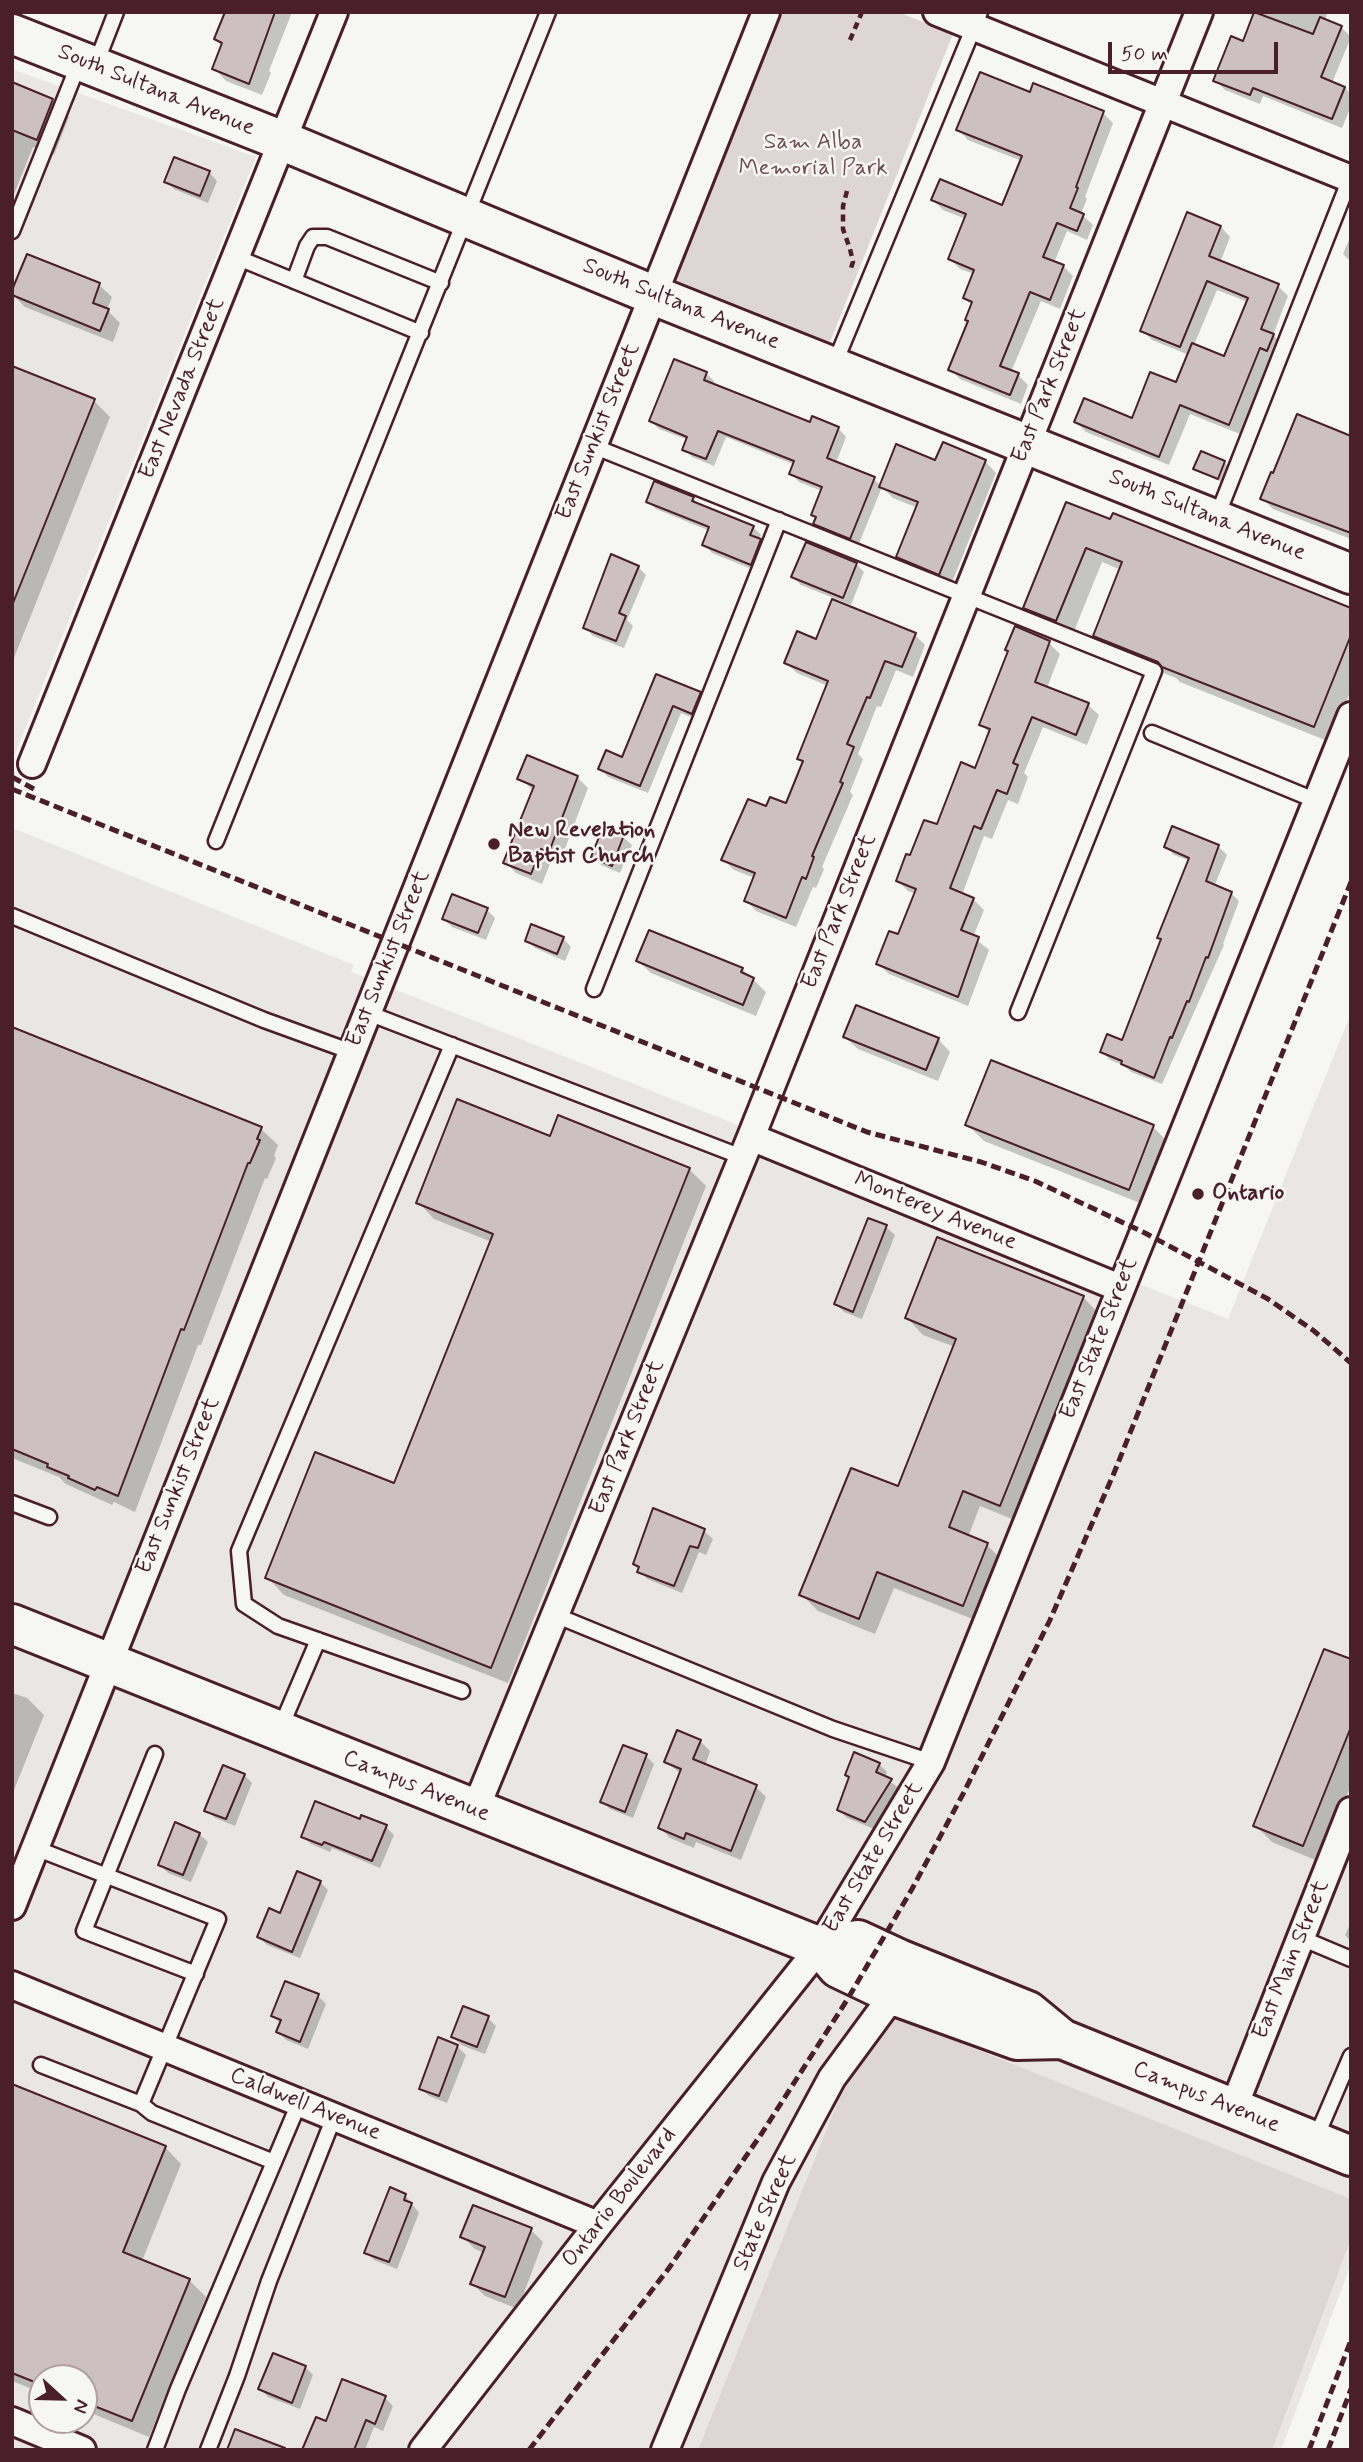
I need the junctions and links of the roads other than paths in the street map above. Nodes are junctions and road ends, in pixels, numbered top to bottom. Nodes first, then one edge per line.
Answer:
1 (116, 12) edge
2 (334, 12) edge
3 (548, 12) edge
4 (766, 12) edge
5 (937, 12) edge
6 (1199, 12) edge
7 (977, 20) edge
8 (12, 34) edge
9 (88, 64) junction
10 (1163, 103) junction
11 (283, 141) junction
12 (1350, 178) edge
13 (467, 218) junction
14 (12, 231) edge
15 (236, 257) junction
16 (294, 281) junction
17 (440, 283) junction
18 (653, 295) junction
19 (421, 333) junction
20 (834, 366) junction
21 (1027, 443) junction
22 (593, 446) junction
23 (1216, 519) junction
24 (779, 520) junction
25 (1351, 574) edge
26 (966, 594) junction
27 (1351, 716) edge
28 (1152, 733) dead end
29 (32, 765) dead end
30 (1317, 801) junction
31 (216, 841) dead end
32 (12, 916) edge
33 (594, 989) dead end
34 (1018, 1012) dead end
35 (368, 1013) junction
36 (452, 1045) junction
37 (352, 1052) junction
38 (747, 1147) junction
39 (1120, 1288) junction
40 (12, 1503) edge
41 (49, 1517) dead end
42 (555, 1615) junction
43 (12, 1624) edge
44 (318, 1640) junction
45 (107, 1663) junction
46 (463, 1691) dead end
47 (279, 1732) junction
48 (155, 1754) dead end
49 (931, 1762) junction
50 (475, 1810) junction
51 (1351, 1811) edge
52 (35, 1848) junction
53 (106, 1876) junction
54 (12, 1906) edge
55 (1301, 1937) junction
56 (820, 1947) junction
57 (1351, 1959) edge
58 (196, 1974) junction
59 (12, 1985) edge
60 (901, 1998) junction
61 (1062, 2039) junction
62 (164, 2047) junction
63 (1351, 2056) edge
64 (41, 2065) dead end
65 (299, 2103) junction
66 (141, 2104) junction
67 (1233, 2109) junction
68 (334, 2117) junction
69 (1314, 2141) junction
70 (1351, 2156) edge
71 (274, 2162) junction
72 (598, 2225) junction
73 (12, 2421) edge
74 (82, 2450) edge
75 (155, 2450) edge
76 (208, 2450) edge
77 (423, 2450) edge
78 (665, 2450) edge

1 - 9 lane
2 - 11 street, East Nevada Street
3 - 13 lane
4 - 18 street, East Sunkist Street
5 - 7 street
6 - 10 street, East Park Street
7 - 10 street
7 - 20 lane
8 - 9 street, South Sultana Avenue
9 - 11 street, South Sultana Avenue
9 - 14 lane
10 - 12 street
10 - 21 street, East Park Street
11 - 13 street, South Sultana Avenue
11 - 15 street, East Nevada Street
12 - 23 lane
13 - 17 lane
13 - 18 street, South Sultana Avenue
15 - 16 lane
15 - 29 street, East Nevada Street
16 - 17 lane
16 - 19 lane
17 - 19 lane
18 - 20 street, South Sultana Avenue
18 - 22 street, East Sunkist Street
19 - 31 lane
20 - 21 street, South Sultana Avenue
21 - 23 street, South Sultana Avenue
21 - 26 street, East Park Street
22 - 24 lane
22 - 35 street, East Sunkist Street
23 - 25 street, South Sultana Avenue
24 - 26 lane
24 - 33 lane
26 - 34 lane
26 - 38 street, East Park Street
27 - 30 street, East State Street
28 - 30 lane
30 - 39 street, East State Street
32 - 37 lane
35 - 36 lane
35 - 37 street, East Sunkist Street
36 - 38 lane
36 - 44 lane
37 - 45 street, East Sunkist Street
38 - 39 street, Monterey Avenue
38 - 42 street, East Park Street
39 - 49 street, East State Street
40 - 41 lane
42 - 49 lane
42 - 50 street, East Park Street
43 - 45 street, Campus Avenue
44 - 46 lane
44 - 47 lane
45 - 47 street, Campus Avenue
45 - 52 street, East Sunkist Street
47 - 50 street, Campus Avenue
48 - 53 lane
49 - 56 street, East State Street
50 - 56 street, Campus Avenue
51 - 55 street, East Main Street
52 - 53 lane
52 - 54 street, East Sunkist Street
53 - 58 lane
53 - 58 lane
55 - 57 lane
55 - 67 street, East Main Street
56 - 60 street, Campus Avenue
56 - 61 street, Campus Avenue
56 - 72 street, Ontario Boulevard
58 - 62 lane
59 - 62 street, Caldwell Avenue
60 - 61 street, Campus Avenue
60 - 78 street, State Street
61 - 67 street, Campus Avenue
62 - 65 street, Caldwell Avenue
62 - 66 lane
63 - 69 lane
64 - 66 lane
65 - 68 street, Caldwell Avenue
65 - 71 lane
66 - 71 lane
67 - 69 street, Campus Avenue
68 - 72 street, Caldwell Avenue
68 - 76 lane
69 - 70 street, Campus Avenue
71 - 75 lane
72 - 77 street, Ontario Boulevard
73 - 74 street

